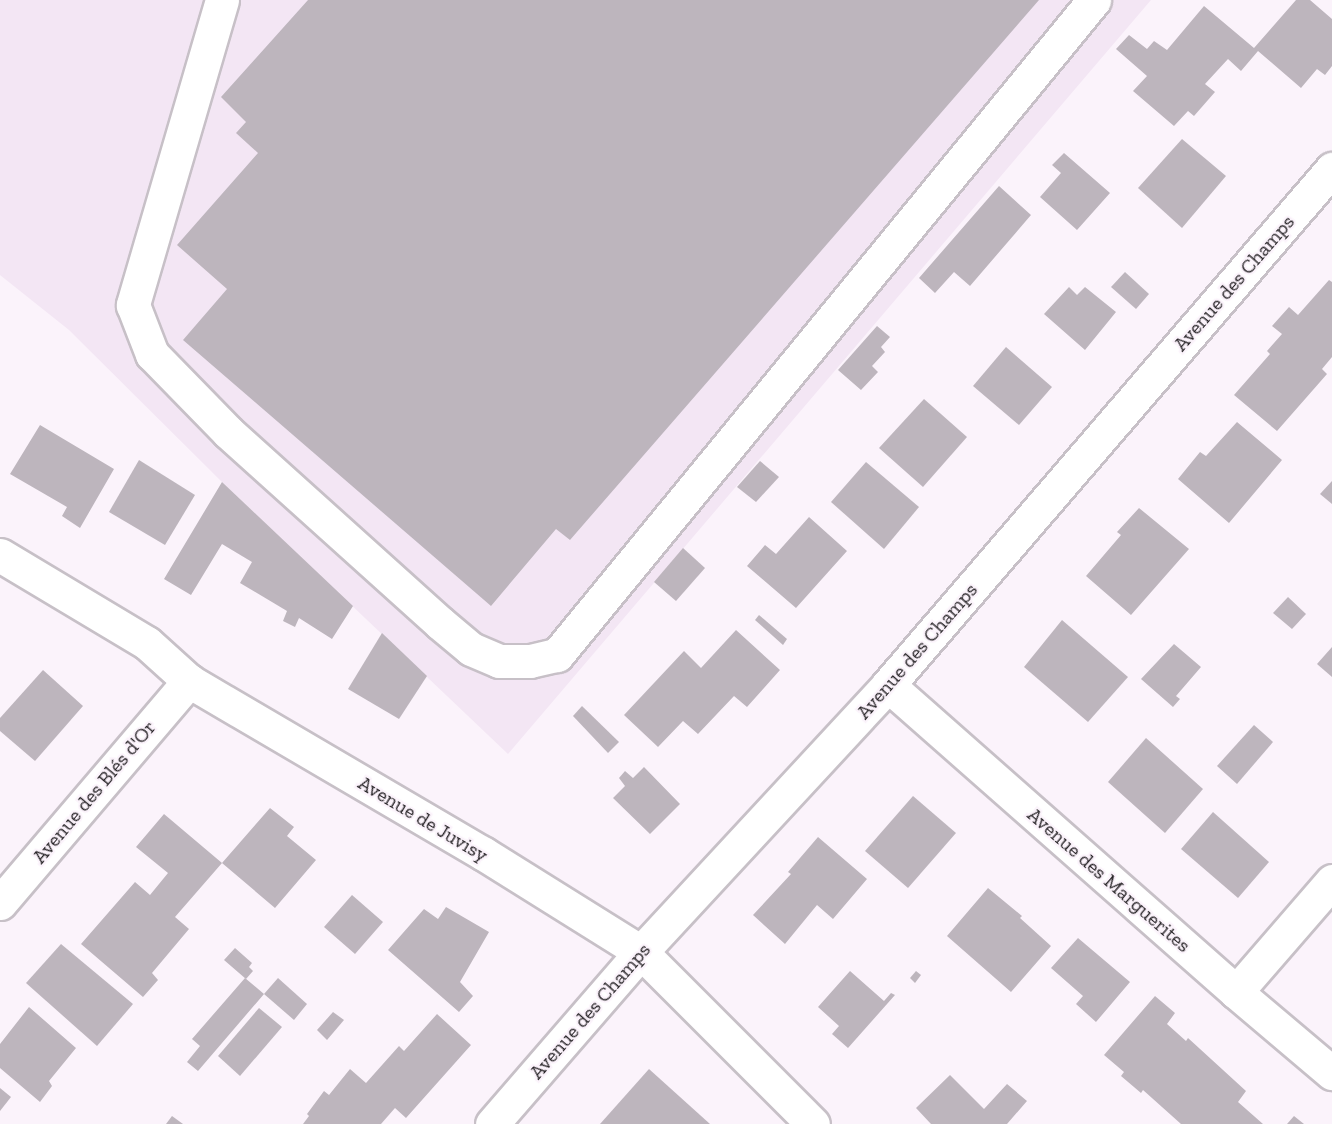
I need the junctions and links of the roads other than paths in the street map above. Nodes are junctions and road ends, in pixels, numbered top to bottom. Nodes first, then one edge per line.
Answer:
1 (222, 0) edge
2 (1094, 0) edge
3 (1332, 169) edge
4 (0, 555) edge
5 (189, 681) junction
6 (888, 685) junction
7 (1332, 881) edge
8 (0, 903) edge
9 (641, 952) junction
10 (1236, 992) junction
11 (1332, 1073) edge
12 (492, 1124) edge
13 (813, 1124) edge

1 - 2 street
3 - 6 street, Avenue des Champs
4 - 5 street, Avenue de Juvisy
5 - 8 street, Avenue des Blés d'Or
5 - 9 street, Avenue de Juvisy
6 - 9 street, Avenue des Champs
6 - 10 street, Avenue des Marguerites
7 - 10 street
9 - 12 street, Avenue des Champs
9 - 13 street, Avenue de Juvisy
10 - 11 street, Avenue des Marguerites

